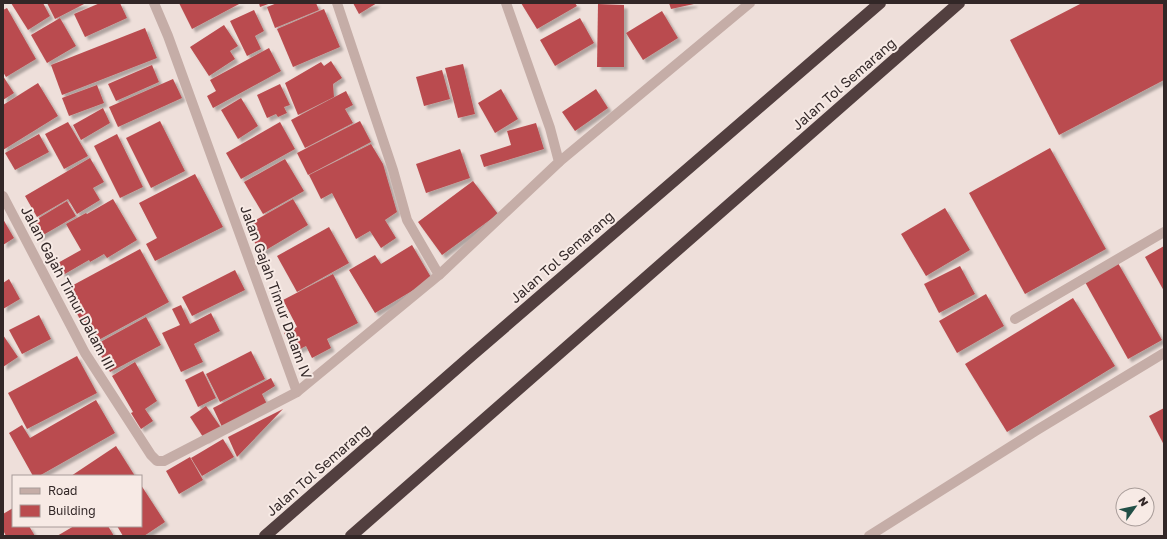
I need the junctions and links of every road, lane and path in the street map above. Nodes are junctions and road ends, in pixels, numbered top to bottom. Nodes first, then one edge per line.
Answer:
1 (154, 3) edge
2 (337, 3) edge
3 (506, 3) edge
4 (750, 3) edge
5 (880, 3) edge
6 (959, 3) edge
7 (559, 162) junction
8 (3, 196) edge
9 (1164, 232) edge
10 (440, 275) junction
11 (1015, 319) dead end
12 (1164, 353) edge
13 (297, 392) junction
14 (265, 536) edge
15 (351, 536) edge
16 (869, 536) edge

1 - 13 street, Jalan Gajah Timur Dalam IV
2 - 10 street
3 - 7 street
4 - 7 street, Jalan Gajah Timur Dalam IV
5 - 14 highway, Jalan Tol Semarang
6 - 15 highway, Jalan Tol Semarang
7 - 10 street, Jalan Gajah Timur Dalam IV
8 - 13 street, Jalan Gajah Timur Dalam III
9 - 11 street
10 - 13 street, Jalan Gajah Timur Dalam IV
12 - 16 street

